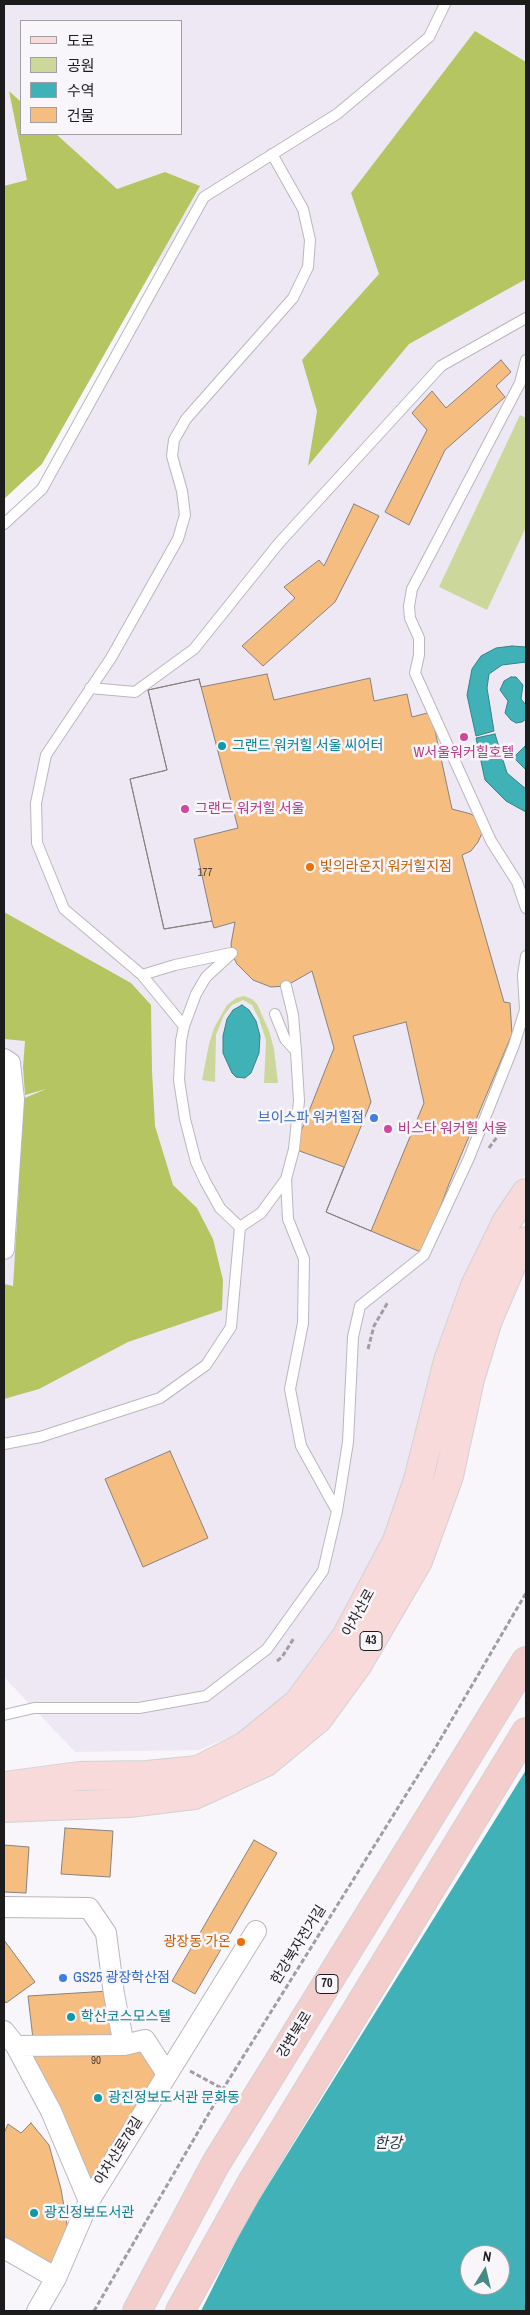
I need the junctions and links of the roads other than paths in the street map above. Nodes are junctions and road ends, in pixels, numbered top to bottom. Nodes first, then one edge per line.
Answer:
1 (445, 4) edge
2 (272, 154) junction
3 (526, 318) edge
4 (526, 360) edge
5 (4, 524) edge
6 (90, 688) junction
7 (526, 908) edge
8 (526, 956) edge
9 (142, 975) junction
10 (286, 986) dead end
11 (275, 1014) dead end
12 (184, 1026) junction
13 (296, 1051) junction
14 (4, 1059) edge
15 (286, 1179) junction
16 (526, 1193) edge
17 (240, 1227) junction
18 (526, 1241) edge
19 (4, 1249) edge
20 (4, 1444) edge
21 (337, 1511) junction
22 (526, 1662) edge
23 (4, 1714) edge
24 (526, 1732) edge
25 (4, 1786) edge
26 (4, 1808) edge
27 (4, 1908) edge
28 (256, 1931) dead end
29 (10, 2039) edge
30 (124, 2045) junction
31 (171, 2069) junction
32 (89, 2201) junction
33 (4, 2248) edge
34 (56, 2278) junction
35 (37, 2311) edge
36 (137, 2311) edge
37 (180, 2311) edge

1 - 2 lane
2 - 5 lane
2 - 6 lane
3 - 6 lane
4 - 7 lane
6 - 9 lane
8 - 21 lane
9 - 12 lane
9 - 12 lane
10 - 13 lane
11 - 13 lane
12 - 17 lane
13 - 15 lane
14 - 19 street
15 - 17 lane
15 - 21 lane
16 - 25 main road, 아차산로 / 43
17 - 20 lane
18 - 26 main road, 아차산로 / 43
21 - 23 lane
22 - 36 highway, 강변북로 / 70
24 - 37 highway
27 - 30 street
28 - 31 street, 아차산로78길
29 - 30 street
29 - 32 street
30 - 31 street
31 - 32 street, 아차산로78길
32 - 34 street, 아차산로78길
33 - 34 street
34 - 35 street, 아차산로78길

